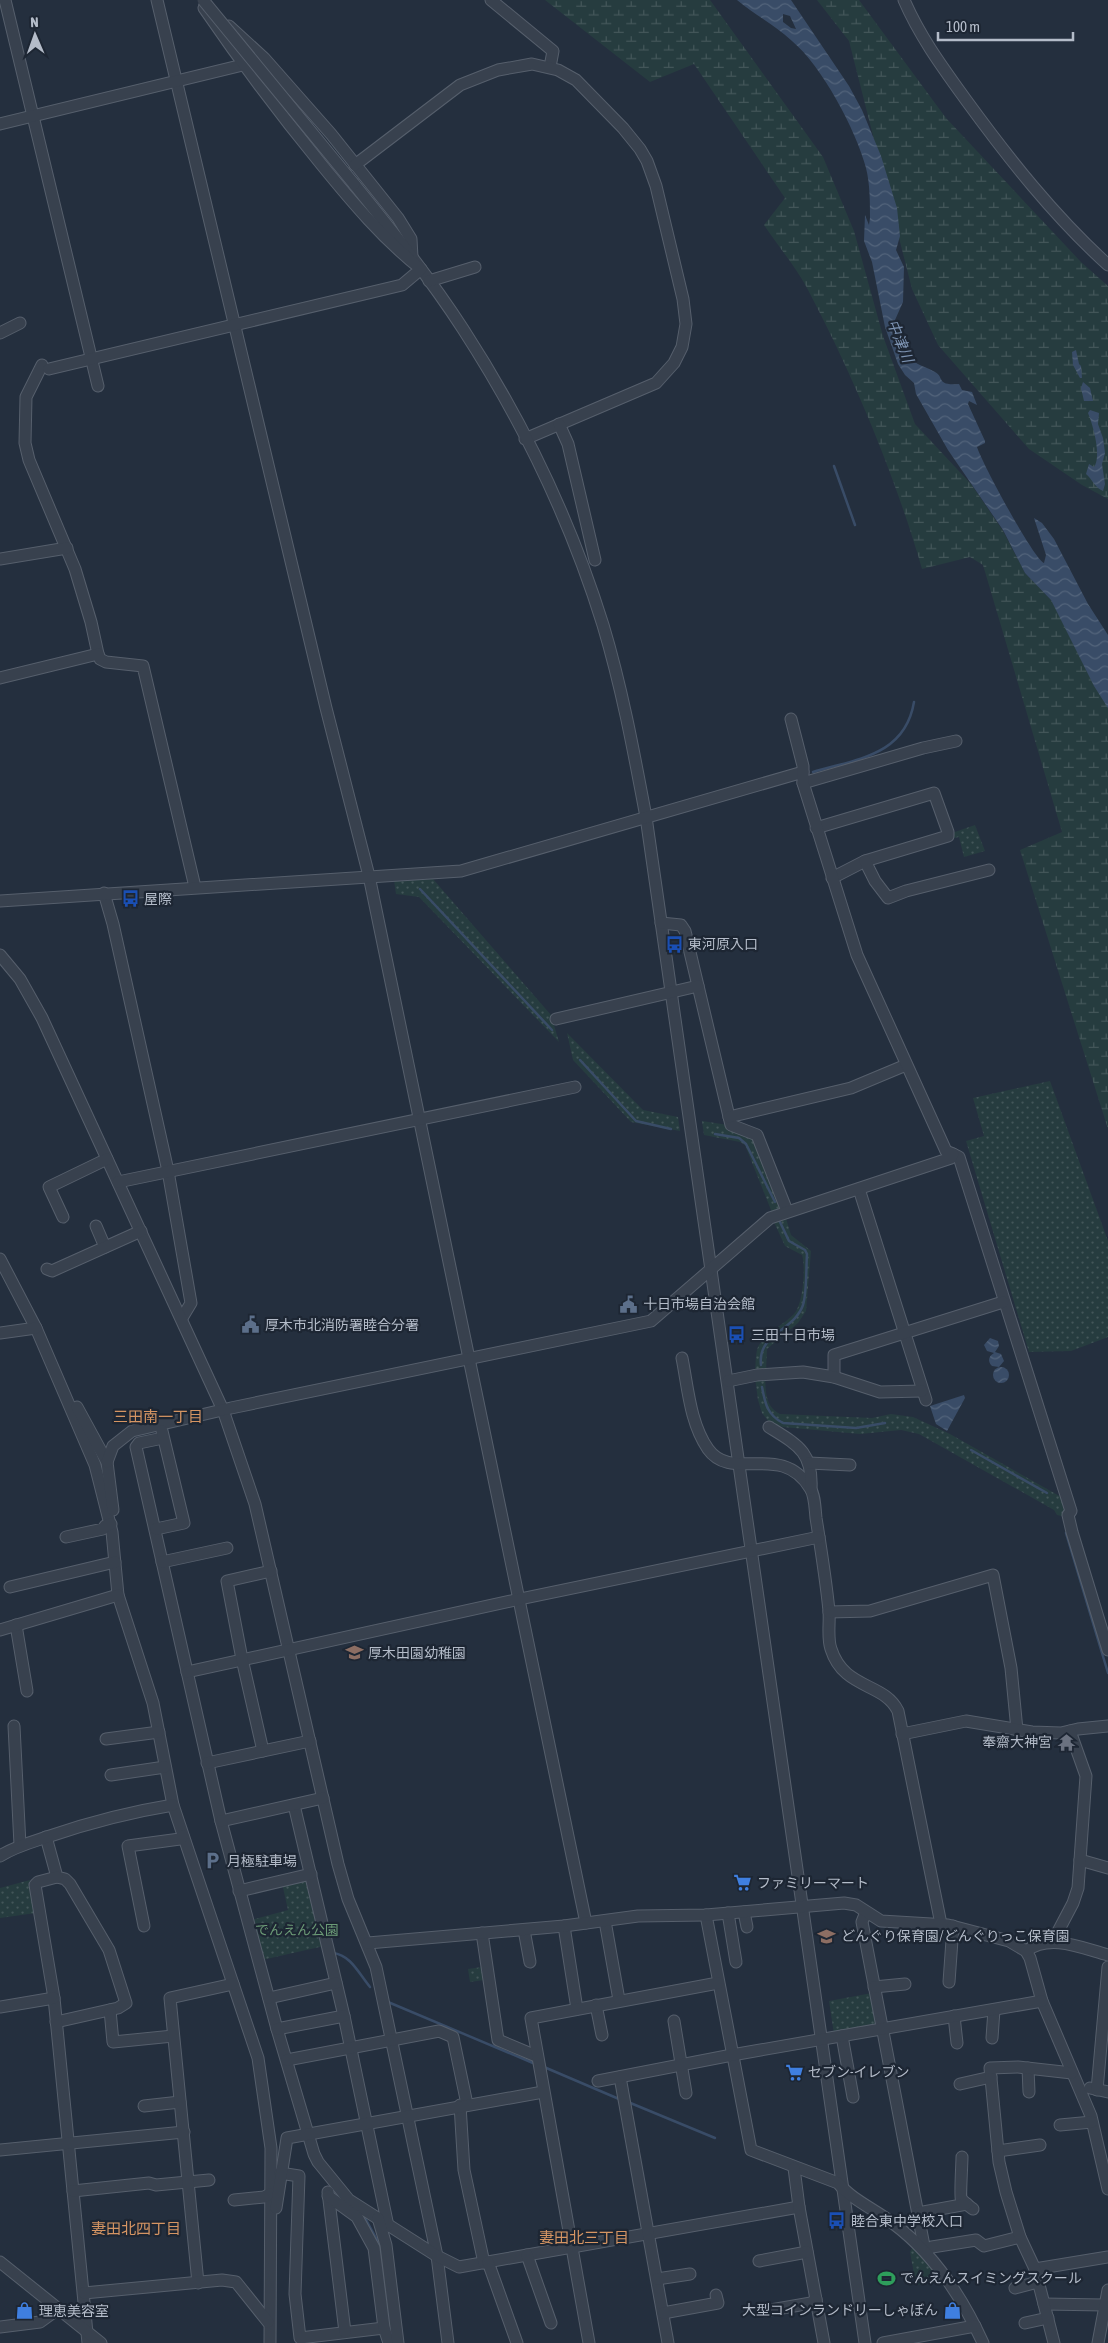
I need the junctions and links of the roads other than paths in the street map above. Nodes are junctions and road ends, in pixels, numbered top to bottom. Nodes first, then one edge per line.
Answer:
1 (5, 0) edge
2 (157, 0) edge
3 (201, 0) edge
4 (491, 0) edge
5 (904, 0) edge
6 (264, 58) junction
7 (244, 65) junction
8 (550, 67) junction
9 (177, 82) junction
10 (32, 116) junction
11 (0, 124) edge
12 (355, 165) junction
13 (412, 257) junction
14 (1108, 265) edge
15 (474, 267) dead end
16 (421, 269) junction
17 (429, 281) junction
18 (20, 323) dead end
19 (235, 324) junction
20 (0, 332) edge
21 (92, 359) junction
22 (98, 386) dead end
23 (559, 424) junction
24 (525, 439) junction
25 (67, 548) junction
26 (0, 559) edge
27 (595, 560) dead end
28 (98, 654) junction
29 (0, 678) edge
30 (791, 719) dead end
31 (956, 741) dead end
32 (803, 778) junction
33 (646, 817) junction
34 (816, 828) junction
35 (865, 861) junction
36 (989, 870) dead end
37 (369, 876) junction
38 (832, 878) junction
39 (195, 887) junction
40 (104, 893) junction
41 (1, 898) edge
42 (661, 923) junction
43 (0, 955) edge
44 (698, 986) junction
45 (671, 993) junction
46 (556, 1019) dead end
47 (906, 1065) junction
48 (575, 1087) dead end
49 (729, 1117) junction
50 (418, 1120) junction
51 (953, 1154) junction
52 (108, 1159) junction
53 (168, 1171) junction
54 (118, 1182) junction
55 (859, 1189) junction
56 (786, 1211) junction
57 (63, 1217) dead end
58 (96, 1226) dead end
59 (141, 1231) junction
60 (105, 1247) junction
61 (0, 1259) edge
62 (712, 1267) junction
63 (47, 1269) dead end
64 (1003, 1302) junction
65 (182, 1318) junction
66 (36, 1328) junction
67 (0, 1333) edge
68 (905, 1333) junction
69 (682, 1358) dead end
70 (469, 1360) junction
71 (834, 1377) junction
72 (728, 1381) junction
73 (64, 1394) junction
74 (223, 1410) junction
75 (161, 1425) junction
76 (769, 1426) dead end
77 (163, 1438) junction
78 (107, 1462) junction
79 (809, 1463) junction
80 (740, 1464) junction
81 (850, 1464) dead end
82 (812, 1489) junction
83 (111, 1528) junction
84 (156, 1529) junction
85 (66, 1537) dead end
86 (819, 1537) junction
87 (227, 1548) dead end
88 (752, 1550) junction
89 (115, 1562) junction
90 (162, 1562) junction
91 (271, 1571) junction
92 (10, 1587) dead end
93 (118, 1595) junction
94 (520, 1598) junction
95 (829, 1612) junction
96 (16, 1625) junction
97 (0, 1630) edge
98 (289, 1649) junction
99 (1108, 1650) edge
100 (242, 1659) junction
101 (186, 1672) junction
102 (27, 1690) dead end
103 (14, 1726) dead end
104 (1108, 1726) edge
105 (1017, 1730) junction
106 (1070, 1731) junction
107 (158, 1732) junction
108 (902, 1734) junction
109 (106, 1739) dead end
110 (310, 1741) junction
111 (263, 1751) junction
112 (207, 1764) junction
113 (165, 1767) junction
114 (115, 1777) dead end
115 (323, 1798) junction
116 (173, 1805) junction
117 (294, 1805) junction
118 (221, 1821) junction
119 (183, 1836) junction
120 (46, 1837) junction
121 (20, 1845) junction
122 (0, 1856) edge
123 (1080, 1860) junction
124 (1108, 1868) edge
125 (311, 1874) junction
126 (57, 1876) junction
127 (239, 1891) junction
128 (802, 1906) junction
129 (744, 1912) junction
130 (866, 1912) junction
131 (728, 1913) junction
132 (706, 1915) junction
133 (605, 1921) junction
134 (586, 1923) junction
135 (941, 1924) junction
136 (144, 1926) dead end
137 (564, 1926) junction
138 (953, 1926) junction
139 (747, 1927) dead end
140 (524, 1930) junction
141 (482, 1933) junction
142 (1054, 1941) junction
143 (368, 1943) junction
144 (1026, 1951) junction
145 (1108, 1955) edge
146 (530, 1962) dead end
147 (736, 1962) dead end
148 (1108, 1967) edge
149 (949, 1982) dead end
150 (336, 1983) junction
151 (718, 1983) junction
152 (233, 1984) junction
153 (904, 1984) dead end
154 (874, 1987) junction
155 (54, 1998) junction
156 (269, 1998) junction
157 (619, 2000) junction
158 (1042, 2001) junction
159 (596, 2005) junction
160 (0, 2007) edge
161 (577, 2009) junction
162 (110, 2010) junction
163 (994, 2010) junction
164 (344, 2016) junction
165 (954, 2016) junction
166 (674, 2021) dead end
167 (56, 2022) junction
168 (882, 2028) junction
169 (277, 2029) junction
170 (602, 2035) dead end
171 (173, 2036) junction
172 (842, 2036) junction
173 (992, 2038) dead end
174 (391, 2040) junction
175 (823, 2040) junction
176 (956, 2043) dead end
177 (351, 2047) junction
178 (732, 2055) junction
179 (536, 2056) junction
180 (286, 2060) junction
181 (681, 2065) junction
182 (1028, 2068) junction
183 (1072, 2073) junction
184 (620, 2077) junction
185 (991, 2077) junction
186 (598, 2081) dead end
187 (960, 2084) dead end
188 (1081, 2090) junction
189 (1103, 2091) edge
190 (543, 2092) junction
191 (1029, 2092) dead end
192 (686, 2093) dead end
193 (853, 2097) dead end
194 (180, 2102) junction
195 (464, 2105) junction
196 (144, 2106) dead end
197 (407, 2116) junction
198 (1092, 2122) junction
199 (366, 2123) junction
200 (1060, 2125) dead end
201 (184, 2132) junction
202 (308, 2134) junction
203 (68, 2143) junction
204 (1040, 2145) dead end
205 (0, 2150) edge
206 (998, 2151) junction
207 (962, 2157) dead end
208 (794, 2168) junction
209 (1105, 2168) edge
210 (280, 2173) junction
211 (329, 2176) junction
212 (209, 2180) dead end
213 (188, 2182) junction
214 (1108, 2189) edge
215 (73, 2191) junction
216 (845, 2192) junction
217 (270, 2194) junction
218 (328, 2196) junction
219 (234, 2200) dead end
220 (799, 2207) junction
221 (918, 2213) junction
222 (378, 2218) junction
223 (270, 2222) junction
224 (388, 2226) junction
225 (649, 2234) junction
226 (1020, 2237) junction
227 (571, 2248) junction
228 (925, 2251) junction
229 (807, 2252) junction
230 (527, 2255) junction
231 (437, 2256) junction
232 (762, 2258) dead end
233 (1108, 2258) edge
234 (0, 2262) edge
235 (486, 2262) junction
236 (1035, 2269) junction
237 (690, 2274) dead end
238 (657, 2279) junction
239 (1038, 2282) junction
240 (198, 2283) junction
241 (1015, 2288) dead end
242 (1108, 2290) edge
243 (84, 2293) junction
244 (816, 2299) junction
245 (718, 2302) dead end
246 (1044, 2304) junction
247 (1104, 2305) junction
248 (58, 2309) junction
249 (765, 2311) dead end
250 (663, 2313) junction
251 (1048, 2318) junction
252 (268, 2322) junction
253 (552, 2323) dead end
254 (1025, 2323) dead end
255 (0, 2326) edge
256 (975, 2326) junction
257 (384, 2328) junction
258 (345, 2332) junction
259 (88, 2337) edge
260 (101, 2343) edge
261 (270, 2343) edge
262 (389, 2343) edge
263 (398, 2343) edge
264 (448, 2343) edge
265 (517, 2343) edge
266 (589, 2343) edge
267 (668, 2343) edge
268 (824, 2343) edge
269 (865, 2343) edge
270 (883, 2343) edge
271 (983, 2343) edge
272 (1054, 2343) edge
273 (1098, 2343) edge

1 - 10 street
2 - 9 street
3 - 6 street
3 - 7 street
3 - 13 street, bridge
4 - 8 street
5 - 14 street
6 - 7 street
6 - 12 street
7 - 9 street
7 - 16 street
8 - 12 street
8 - 23 street
9 - 10 street
9 - 19 street
10 - 11 street
10 - 21 street
12 - 13 street
13 - 16 street
15 - 17 street
16 - 17 street
16 - 19 street
17 - 24 street
18 - 20 street
19 - 21 street
19 - 37 street
21 - 22 street
21 - 25 street
23 - 24 street
23 - 27 street
24 - 33 street
25 - 26 street
25 - 28 street
28 - 29 street
28 - 39 street
30 - 32 street
31 - 32 street
32 - 33 street
32 - 34 street
33 - 37 street
33 - 42 street
34 - 35 street
34 - 38 street
35 - 36 street
35 - 38 street
37 - 39 street
37 - 50 street
38 - 47 street
39 - 40 street
40 - 41 street
40 - 53 street
42 - 44 street
42 - 45 street
43 - 52 street
44 - 45 street
44 - 49 street
45 - 46 street
45 - 62 street
47 - 49 street
47 - 51 street
48 - 50 street
49 - 56 street
50 - 53 street
50 - 70 street
51 - 55 street
51 - 64 street
52 - 54 street
52 - 57 street
53 - 54 street
53 - 65 street
54 - 59 street
55 - 56 street
55 - 68 street
56 - 62 street
58 - 60 street
59 - 60 street
59 - 65 street
60 - 63 street
61 - 66 street
62 - 70 street
62 - 72 street
64 - 68 street
64 - 99 street
65 - 74 street
66 - 67 street
66 - 73 street
68 - 71 street
68 - 71 street
69 - 80 street
70 - 74 street
70 - 94 street
71 - 72 street
72 - 80 street
73 - 78 street
73 - 83 street
74 - 75 street
74 - 91 street
75 - 77 street
75 - 78 street
76 - 79 street
77 - 84 street
77 - 84 street
78 - 83 street
79 - 81 street
79 - 82 street
80 - 82 street
80 - 88 street
82 - 86 street
83 - 85 street
83 - 89 street
84 - 90 street
86 - 88 street
86 - 95 street
87 - 90 street
88 - 94 street
88 - 128 street
89 - 92 street
89 - 93 street
90 - 101 street
91 - 98 street
91 - 100 street
93 - 96 street
93 - 107 street
94 - 98 street
94 - 134 street
95 - 105 street
95 - 108 street
96 - 97 street
96 - 102 street
98 - 100 street
98 - 110 street
100 - 101 street
100 - 111 street
101 - 112 street
103 - 121 street
104 - 106 street
105 - 106 street
105 - 108 street
106 - 123 street
107 - 109 street
107 - 113 street
108 - 135 street
110 - 111 street
110 - 115 street
111 - 112 street
112 - 118 street
113 - 114 street
113 - 116 street
115 - 117 street
115 - 143 street
116 - 119 street
116 - 120 street
117 - 118 street
117 - 125 street
118 - 127 street
119 - 136 street
119 - 152 street
120 - 121 street
120 - 126 street
121 - 122 street
123 - 124 street
123 - 142 street
125 - 127 street
125 - 150 street
126 - 155 street
126 - 162 street
127 - 156 street
128 - 129 street
128 - 130 street
128 - 175 street
129 - 131 street
129 - 139 street
130 - 135 street
130 - 154 street
131 - 132 street
131 - 147 street
132 - 133 street
132 - 151 street
133 - 134 street
133 - 157 street
134 - 137 street
135 - 138 street
137 - 140 street
137 - 161 street
138 - 144 street
138 - 149 street
140 - 141 street
140 - 146 street
141 - 143 street
141 - 179 street
142 - 144 street
142 - 145 street
143 - 174 street
144 - 158 street
148 - 189 street
150 - 156 street
150 - 164 street
151 - 157 street
151 - 178 street
152 - 171 street
152 - 217 street
153 - 154 street
154 - 168 street
155 - 160 street
155 - 167 street
156 - 169 street
157 - 159 street
158 - 163 street
158 - 183 street
159 - 161 street
159 - 170 street
161 - 179 street
162 - 167 street
162 - 171 street
163 - 165 street
163 - 173 street
164 - 169 street
164 - 177 street
165 - 168 street
165 - 176 street
166 - 181 street
167 - 203 street
168 - 172 street
168 - 221 street
169 - 180 street
171 - 194 street
172 - 175 street
172 - 193 street
174 - 177 street
174 - 195 street
174 - 197 street
175 - 178 street
175 - 216 street
177 - 180 street
177 - 199 street
178 - 181 street
178 - 208 street
179 - 190 street
180 - 202 street
181 - 184 street
181 - 192 street
182 - 183 street
182 - 185 street
182 - 191 street
183 - 188 street
184 - 186 street
184 - 225 street
185 - 187 street
185 - 206 street
188 - 189 street
188 - 198 street
190 - 195 street
190 - 227 street
194 - 196 street
194 - 201 street
195 - 197 street
195 - 235 street
197 - 199 street
197 - 231 street
198 - 200 street
198 - 209 street
199 - 202 street
199 - 224 street
201 - 203 street
201 - 213 street
202 - 210 street
202 - 211 street
203 - 205 street
203 - 215 street
204 - 206 street
206 - 226 street
207 - 221 street
208 - 216 street
208 - 220 street
209 - 214 street
210 - 223 street
210 - 258 street
211 - 218 street
211 - 222 street
212 - 213 street
213 - 215 street
213 - 240 street
215 - 243 street
216 - 228 street
216 - 269 street
217 - 219 street
217 - 223 street
218 - 257 street
218 - 258 street
220 - 225 street
220 - 229 street
221 - 228 street
222 - 224 street
222 - 263 street
223 - 252 street
224 - 231 street
225 - 227 street
225 - 238 street
226 - 228 street
226 - 236 street
227 - 230 street
227 - 266 street
228 - 256 street
229 - 232 street
229 - 244 street
230 - 235 street
230 - 253 street
231 - 235 street
231 - 264 street
233 - 236 street
234 - 248 street
235 - 265 street
236 - 239 street
237 - 238 street
238 - 250 street
239 - 241 street
239 - 246 street
240 - 243 street
240 - 252 street
242 - 247 street
243 - 259 street
244 - 249 street
244 - 268 street
245 - 250 street
246 - 247 street
246 - 251 street
247 - 273 street
248 - 255 street
248 - 259 street
250 - 267 street
251 - 254 street
251 - 272 street
252 - 261 street
256 - 270 street
256 - 271 street
257 - 258 street
257 - 262 street
259 - 260 street

